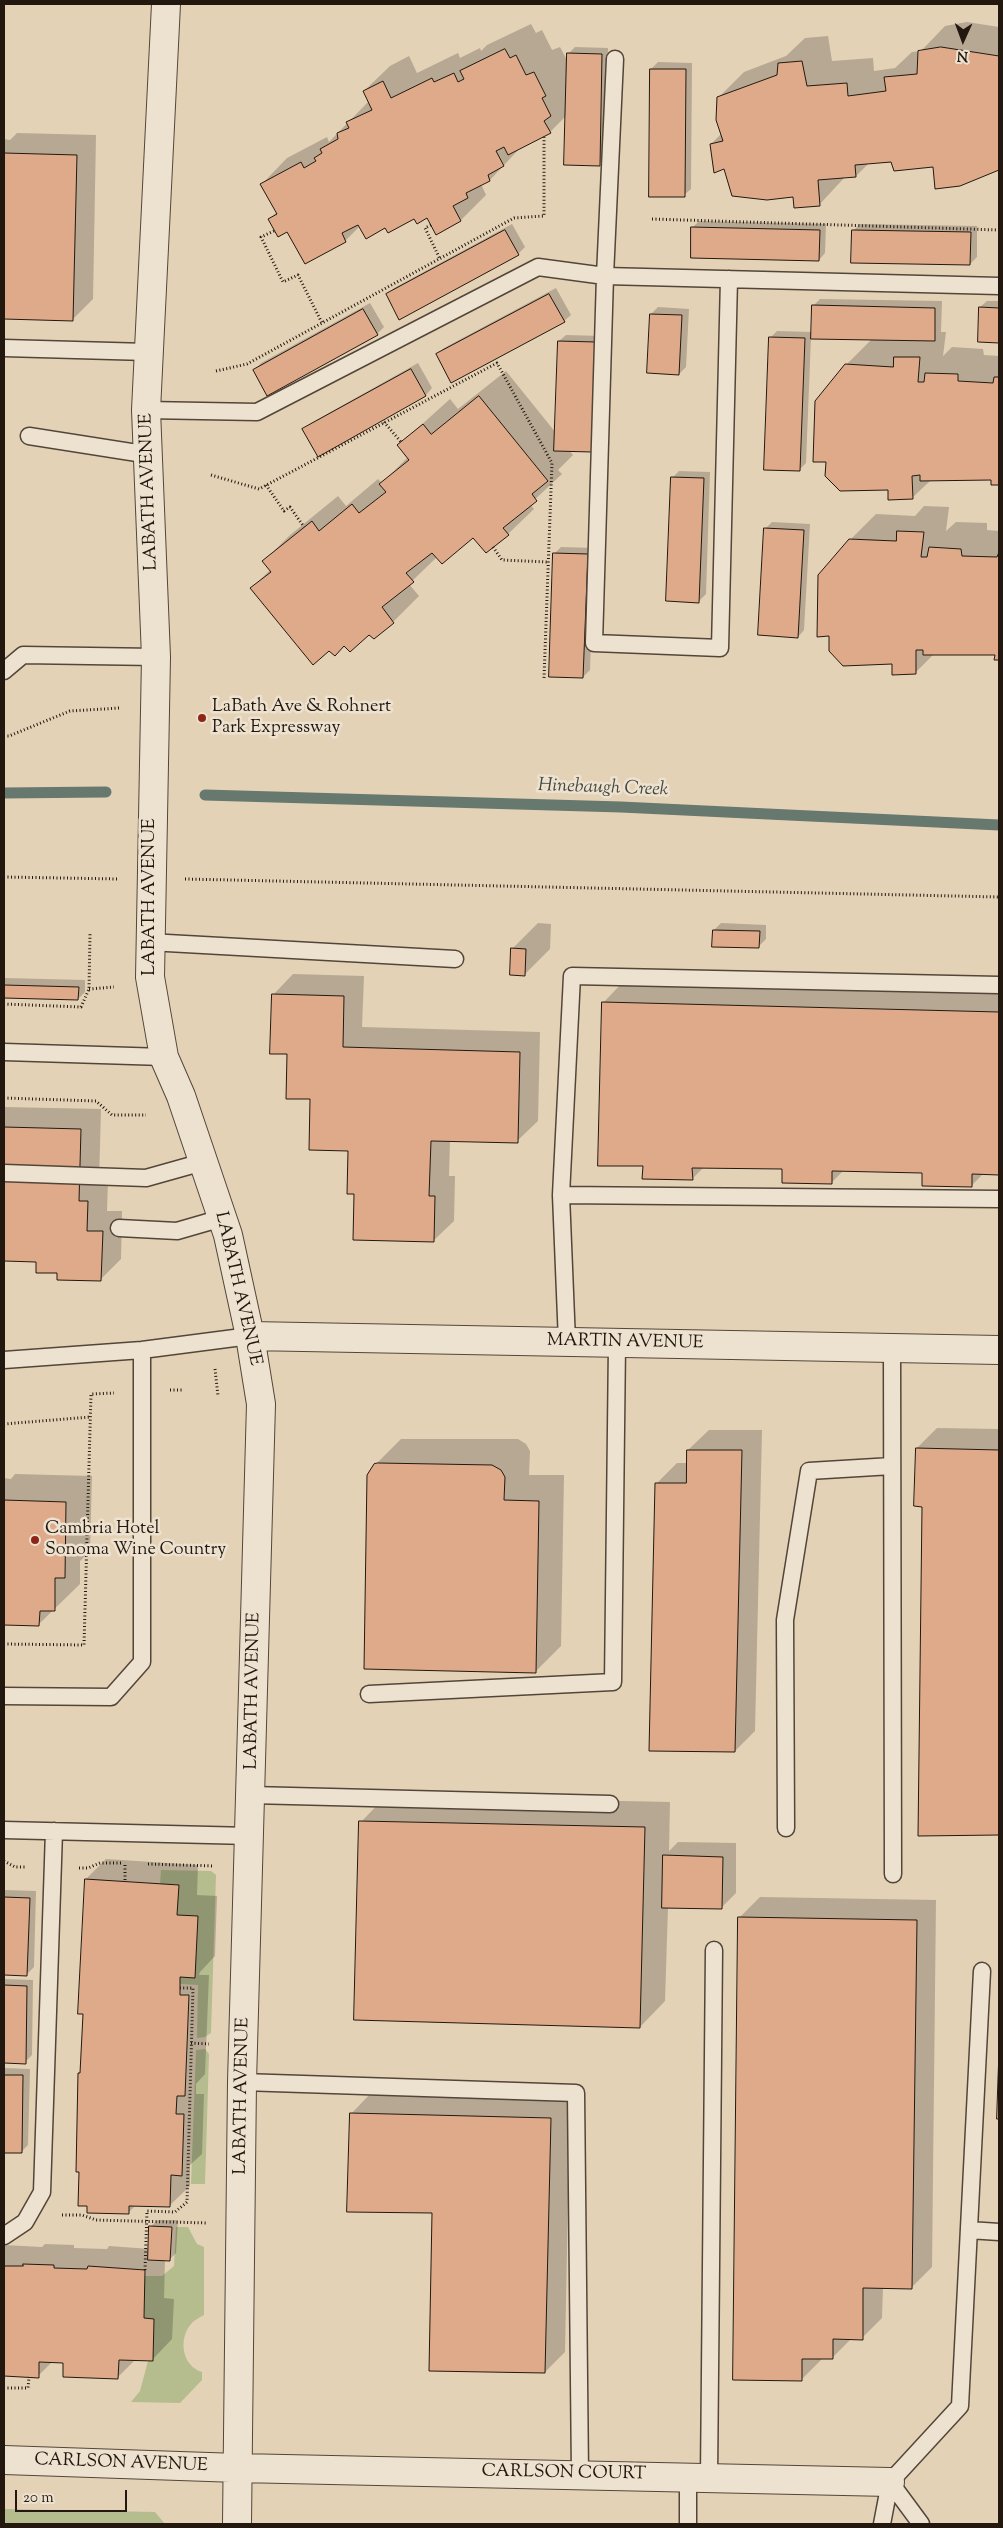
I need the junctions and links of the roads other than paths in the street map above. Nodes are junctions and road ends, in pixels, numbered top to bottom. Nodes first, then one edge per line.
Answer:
1 (166, 4) edge
2 (615, 59) dead end
3 (605, 276) junction
4 (729, 279) junction
5 (999, 286) edge
6 (4, 348) edge
7 (148, 352) junction
8 (146, 410) junction
9 (29, 436) dead end
10 (150, 455) junction
11 (156, 657) junction
12 (4, 670) edge
13 (150, 942) junction
14 (455, 959) dead end
15 (999, 985) edge
16 (4, 1052) edge
17 (164, 1057) junction
18 (203, 1162) junction
19 (4, 1173) edge
20 (561, 1195) junction
21 (999, 1199) edge
22 (222, 1218) junction
23 (119, 1228) dead end
24 (250, 1336) junction
25 (567, 1342) junction
26 (617, 1344) junction
27 (998, 1346) edge
28 (892, 1348) junction
29 (142, 1350) junction
30 (4, 1360) edge
31 (892, 1466) junction
32 (369, 1694) dead end
33 (4, 1696) edge
34 (251, 1795) junction
35 (610, 1804) dead end
36 (786, 1828) dead end
37 (4, 1830) edge
38 (54, 1831) junction
39 (250, 1836) junction
40 (892, 1874) dead end
41 (714, 1950) dead end
42 (982, 1972) dead end
43 (242, 2082) junction
44 (969, 2230) junction
45 (999, 2232) edge
46 (4, 2236) edge
47 (4, 2460) edge
48 (238, 2468) junction
49 (580, 2474) junction
50 (699, 2477) junction
51 (890, 2482) junction
52 (236, 2524) edge
53 (688, 2524) edge
54 (882, 2524) edge
55 (921, 2524) edge

1 - 7 street, LABATH AVENUE
2 - 3 lane
3 - 4 lane
3 - 4 lane
3 - 8 lane
4 - 5 lane
6 - 7 lane
7 - 8 street, LABATH AVENUE
8 - 10 street, LABATH AVENUE
9 - 10 lane
10 - 11 street, LABATH AVENUE
11 - 12 lane
11 - 13 street, LABATH AVENUE
13 - 14 lane
13 - 17 street, LABATH AVENUE
15 - 20 lane
16 - 17 lane
17 - 18 street, LABATH AVENUE
18 - 19 lane
18 - 22 street, LABATH AVENUE
20 - 21 lane
20 - 25 lane
22 - 23 lane
22 - 24 street, LABATH AVENUE
24 - 25 street, MARTIN AVENUE
24 - 29 lane
24 - 34 street, LABATH AVENUE
25 - 26 street, MARTIN AVENUE
26 - 28 street, MARTIN AVENUE
26 - 32 lane
27 - 28 street, MARTIN AVENUE
28 - 31 lane
29 - 30 lane
29 - 33 lane
31 - 36 lane
31 - 40 lane
34 - 35 lane
34 - 39 street, LABATH AVENUE
37 - 38 lane
38 - 39 lane
38 - 46 lane
39 - 43 street, LABATH AVENUE
41 - 50 lane
42 - 44 lane
43 - 48 street, LABATH AVENUE
43 - 49 lane
44 - 45 lane
44 - 51 lane
47 - 48 street, CARLSON AVENUE
48 - 49 street, CARLSON COURT
48 - 52 street, LABATH AVENUE
49 - 50 street, CARLSON COURT
50 - 51 street, CARLSON COURT
50 - 53 lane
51 - 54 lane
51 - 55 lane

